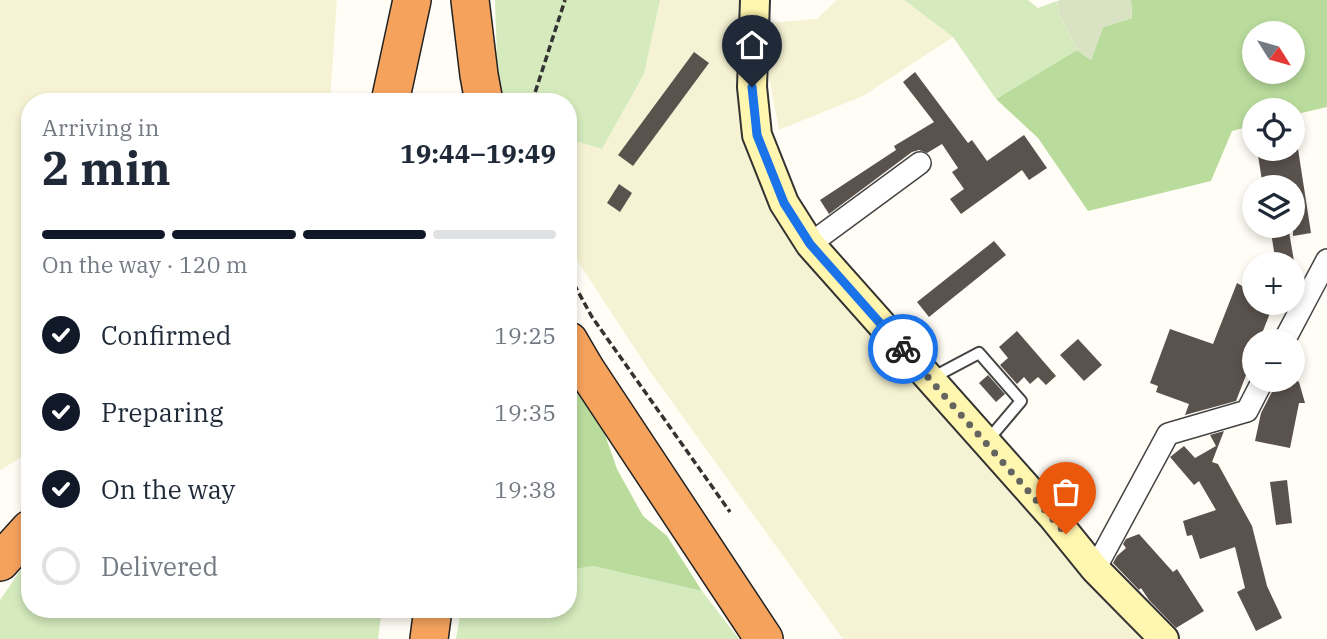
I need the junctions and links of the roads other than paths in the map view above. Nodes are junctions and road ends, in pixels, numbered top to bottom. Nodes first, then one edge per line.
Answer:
1 (412, 0) edge
2 (469, 0) edge
3 (755, 0) edge
4 (392, 93) edge
5 (468, 93) edge
6 (482, 93) edge
7 (920, 163) dead end
8 (810, 244) junction
9 (1327, 260) edge
10 (1290, 329) edge
11 (577, 355) edge
12 (930, 379) junction
13 (1257, 392) edge
14 (987, 442) junction
15 (21, 532) edge
16 (21, 538) edge
17 (0, 542) edge
18 (0, 562) edge
19 (1095, 569) junction
20 (432, 618) edge
21 (429, 639) edge
22 (764, 639) edge
23 (1164, 639) edge

1 - 4 highway
2 - 5 highway
2 - 6 highway
3 - 8 main road
7 - 8 street
8 - 12 main road
9 - 10 street
11 - 22 highway
12 - 14 main road
12 - 14 lane
13 - 19 street
14 - 19 main road
15 - 17 highway
16 - 18 highway
19 - 23 main road
20 - 21 highway

